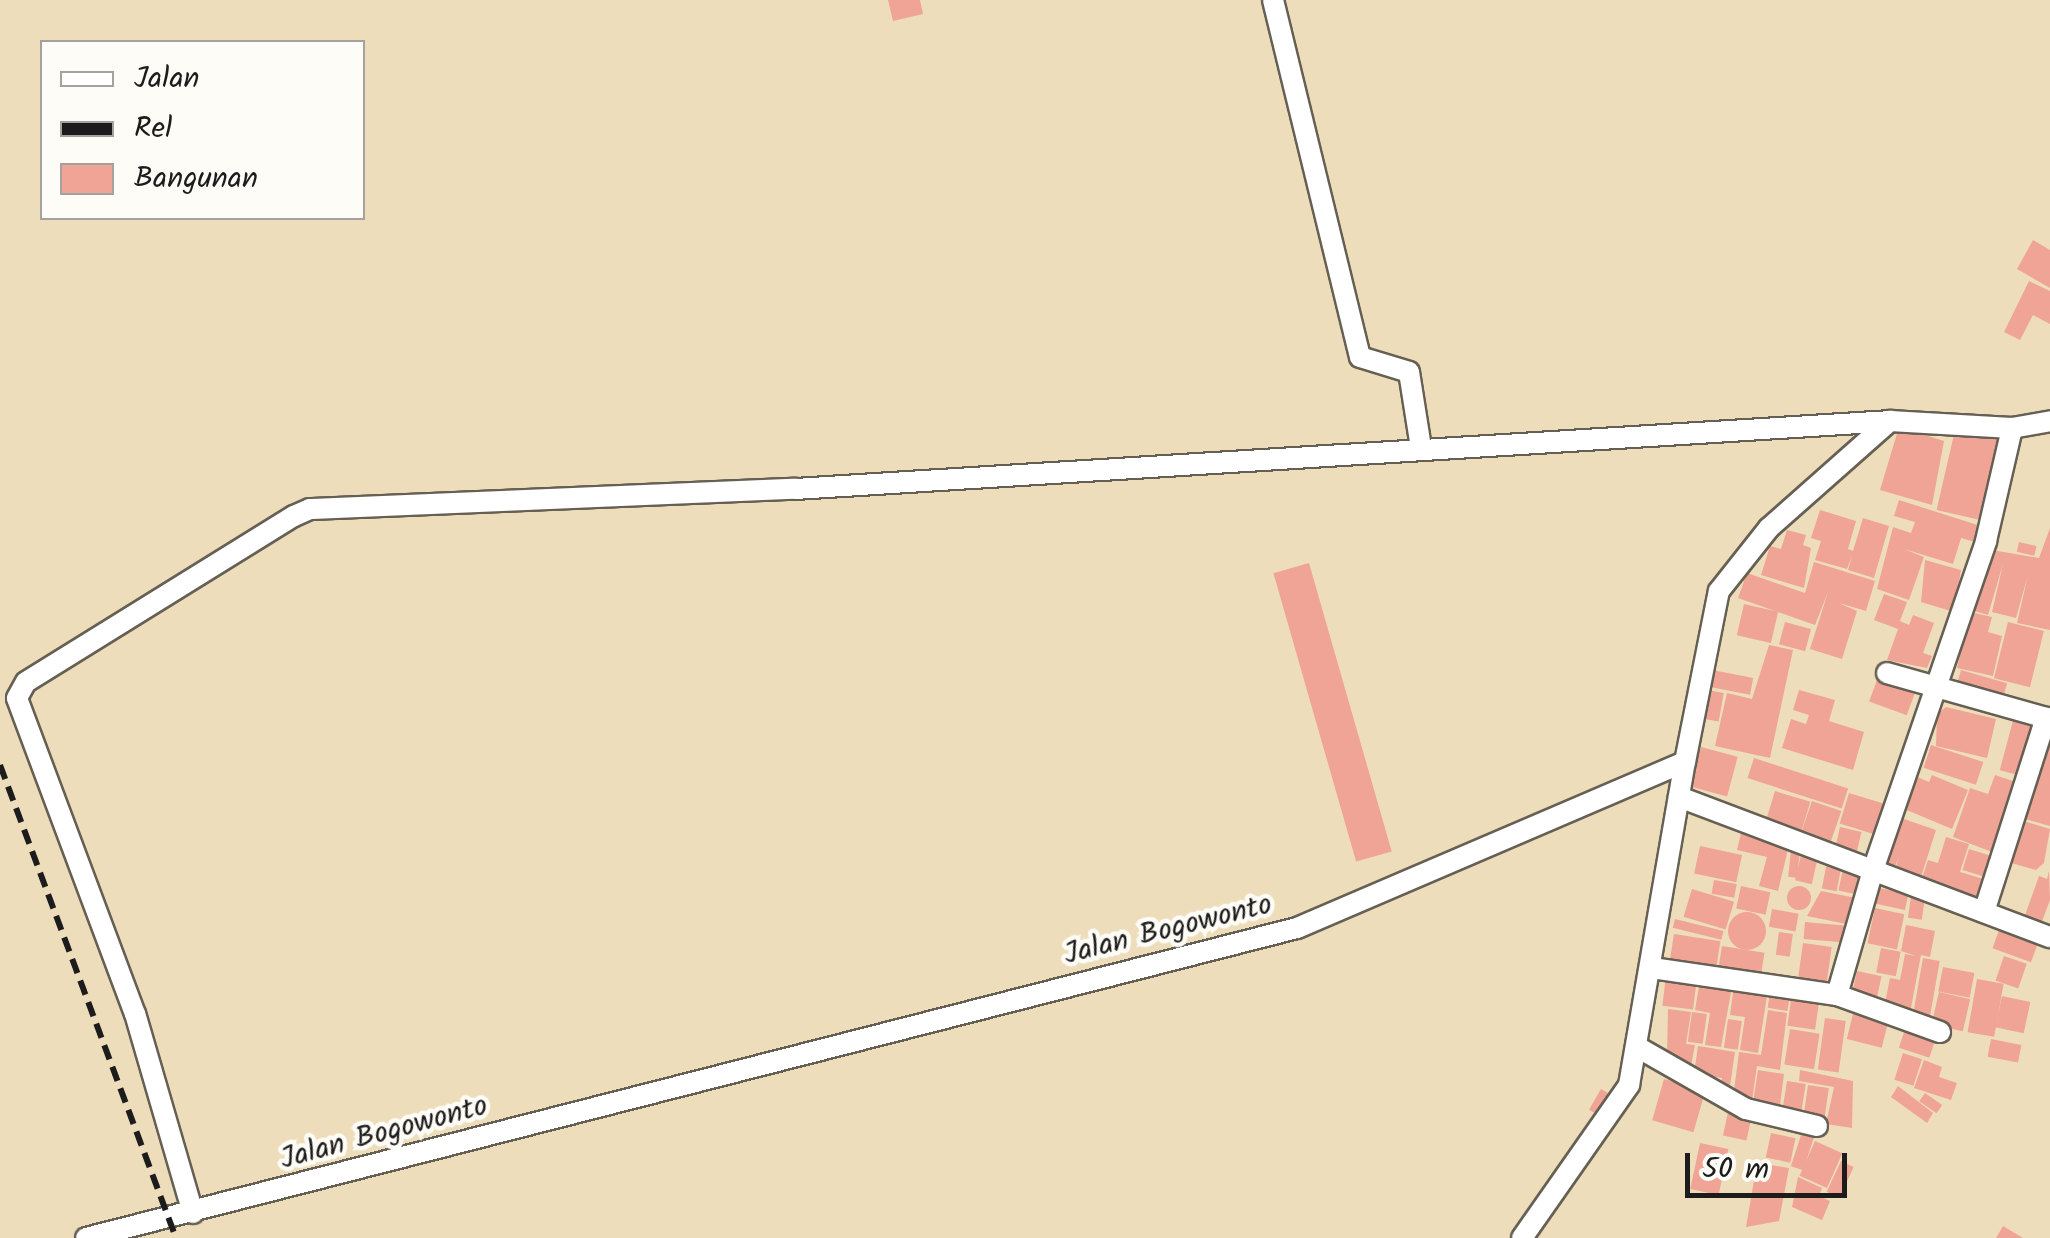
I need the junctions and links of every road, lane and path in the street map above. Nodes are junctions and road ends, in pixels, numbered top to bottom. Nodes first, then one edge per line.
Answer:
1 (1274, 0) edge
2 (1890, 421) junction
3 (2050, 421) edge
4 (2012, 428) junction
5 (1420, 448) junction
6 (1886, 673) dead end
7 (1933, 690) junction
8 (2048, 718) edge
9 (1685, 762) junction
10 (1679, 797) junction
11 (1873, 870) junction
12 (1984, 912) junction
13 (2050, 936) edge
14 (1652, 968) junction
15 (1837, 995) junction
16 (1940, 1032) dead end
17 (1639, 1048) junction
18 (1817, 1126) dead end
19 (193, 1213) junction
20 (86, 1238) edge
21 (1522, 1238) edge

1 - 5 street
2 - 4 street
2 - 5 street
2 - 9 street
3 - 4 street
4 - 7 street
5 - 19 street
6 - 7 street
7 - 8 street
7 - 11 street
8 - 12 street
9 - 10 street
9 - 19 street, Jalan Bogowonto
10 - 11 street
10 - 14 street
11 - 12 street
11 - 15 street
12 - 13 street
14 - 15 street
14 - 17 street
15 - 16 street
17 - 18 street
17 - 21 street
19 - 20 street, Jalan Bogowonto

